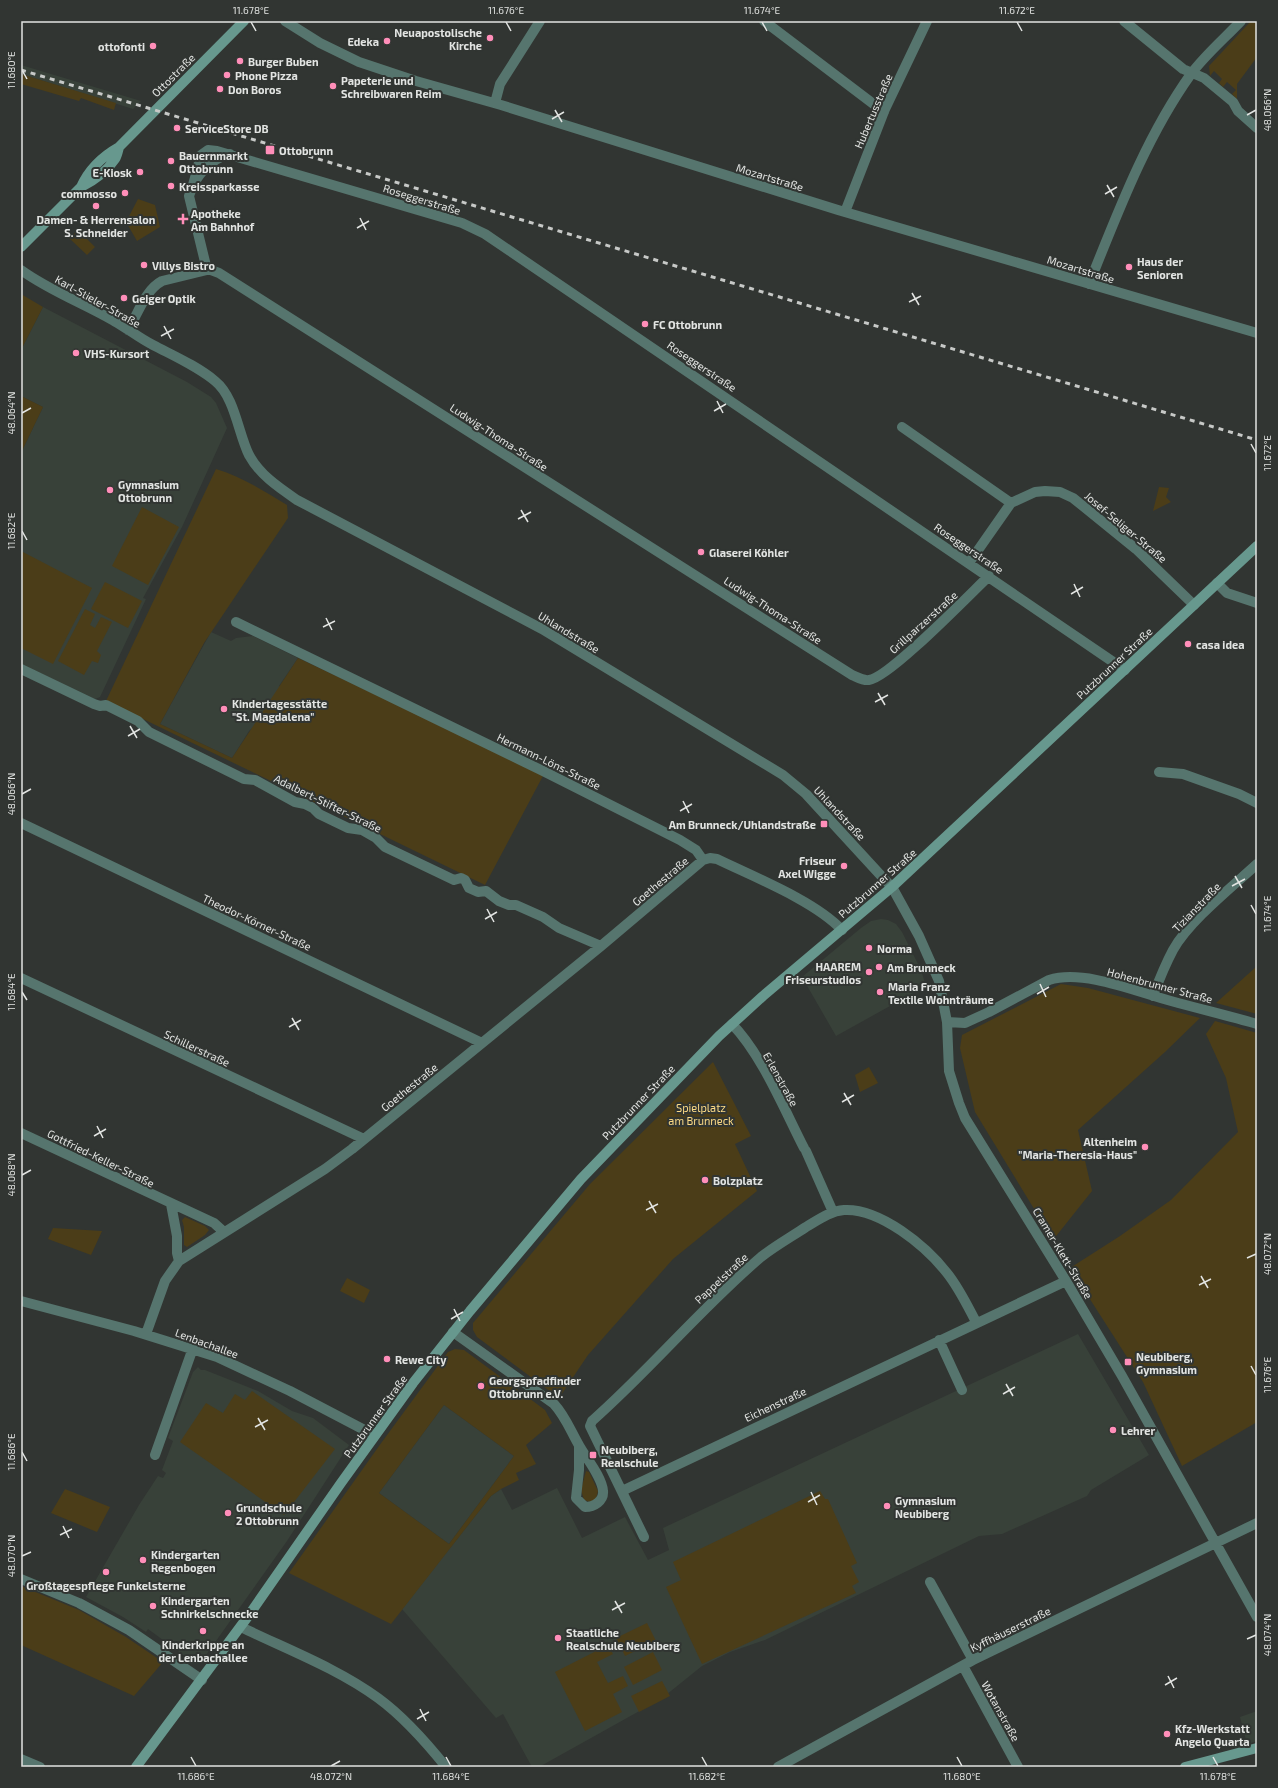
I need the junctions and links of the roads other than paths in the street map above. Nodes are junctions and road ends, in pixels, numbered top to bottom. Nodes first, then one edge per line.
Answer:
1 (244, 21) edge
2 (285, 21) edge
3 (540, 21) edge
4 (764, 21) edge
5 (926, 21) edge
6 (1124, 21) edge
7 (1241, 21) edge
8 (1192, 72) junction
9 (495, 103) junction
10 (884, 112) junction
11 (1257, 128) edge
12 (846, 212) junction
13 (21, 247) edge
14 (21, 270) edge
15 (207, 270) junction
16 (1089, 284) junction
17 (128, 330) junction
18 (1257, 333) edge
19 (234, 412) joint
20 (902, 427) dead end
21 (1011, 503) junction
22 (1257, 546) edge
23 (970, 563) junction
24 (989, 576) junction
25 (1217, 584) junction
26 (1257, 602) edge
27 (1194, 605) junction
28 (236, 622) dead end
29 (21, 669) edge
30 (1125, 670) junction
31 (869, 680) joint
32 (1159, 772) dead end
33 (1257, 803) edge
34 (21, 823) edge
35 (703, 860) junction
36 (1257, 864) edge
37 (892, 887) junction
38 (842, 930) junction
39 (601, 946) junction
40 (21, 978) edge
41 (1153, 996) junction
42 (948, 1022) junction
43 (732, 1024) junction
44 (1257, 1024) edge
45 (482, 1043) junction
46 (21, 1133) edge
47 (364, 1139) junction
48 (171, 1204) junction
49 (833, 1212) junction
50 (224, 1232) junction
51 (179, 1261) junction
52 (1066, 1281) junction
53 (21, 1301) edge
54 (976, 1322) junction
55 (453, 1332) junction
56 (146, 1334) junction
57 (939, 1340) junction
58 (193, 1348) junction
59 (962, 1390) dead end
60 (374, 1435) junction
61 (579, 1446) junction
62 (155, 1455) dead end
63 (622, 1491) junction
64 (1257, 1523) edge
65 (644, 1537) dead end
66 (1216, 1543) junction
67 (21, 1579) edge
68 (930, 1582) dead end
69 (1257, 1617) edge
70 (240, 1627) junction
71 (973, 1660) junction
72 (963, 1666) junction
73 (202, 1680) junction
74 (1257, 1748) edge
75 (21, 1758) edge
76 (782, 1766) edge
77 (40, 1767) edge
78 (136, 1767) edge
79 (446, 1767) edge
80 (1018, 1767) edge
81 (1186, 1767) edge

1 - 13 main road, Ottostraße
2 - 9 street, Mozartstraße
3 - 9 street
4 - 10 street
5 - 10 street, Hubertusstraße
6 - 8 street
7 - 8 street
8 - 11 street
8 - 16 street
9 - 12 street, Mozartstraße
10 - 12 street, Hubertusstraße
12 - 16 street, Mozartstraße
14 - 17 street, Karl-Stieler-Straße
15 - 17 street
15 - 23 street, Roseggerstraße
15 - 31 street, Ludwig-Thoma-Straße
16 - 18 street, Mozartstraße
17 - 19 street, Karl-Stieler-Straße
19 - 37 street, Uhlandstraße
20 - 21 street
21 - 23 street, Josef-Seliger-Straße
21 - 27 street, Josef-Seliger-Straße
22 - 25 main road, Putzbrunner Straße
23 - 24 street, Roseggerstraße
24 - 30 street, Roseggerstraße
24 - 31 street, Grillparzerstraße
25 - 26 street
25 - 27 main road, Putzbrunner Straße
27 - 30 main road, Putzbrunner Straße
28 - 35 street, Hermann-Löns-Straße
29 - 39 street, Adalbert-Stifter-Straße
30 - 37 main road, Putzbrunner Straße
32 - 33 street
34 - 45 street, Theodor-Körner-Straße
35 - 38 street
35 - 39 street, Goethestraße
36 - 41 street, Tizianstraße
37 - 38 main road, Putzbrunner Straße
37 - 42 street, Cramer-Klett-Straße
38 - 43 main road, Putzbrunner Straße
39 - 45 street, Goethestraße
40 - 47 street, Schillerstraße
41 - 42 street, Hohenbrunner Straße
41 - 44 street, Hohenbrunner Straße
42 - 52 street, Cramer-Klett-Straße
43 - 49 street, Erlenstraße
43 - 55 main road, Putzbrunner Straße
45 - 47 street, Goethestraße
46 - 48 street, Gottfried-Keller-Straße
47 - 50 street, Goethestraße
48 - 50 street, Gottfried-Keller-Straße
48 - 51 street
49 - 54 street, Pappelstraße
49 - 63 street, Pappelstraße
50 - 51 street, Goethestraße
51 - 56 street, Goethestraße
52 - 54 street, Eichenstraße
52 - 66 street, Cramer-Klett-Straße
53 - 56 street, Lenbachallee
54 - 57 street, Eichenstraße
55 - 60 main road, Putzbrunner Straße
55 - 61 street
56 - 58 street, Lenbachallee
57 - 59 street
57 - 63 street, Eichenstraße
58 - 60 street, Lenbachallee
58 - 62 street
60 - 70 main road, Putzbrunner Straße
61 - 61 street
63 - 65 street, Pappelstraße
64 - 66 street, Kyffhäuserstraße
66 - 69 street, Cramer-Klett-Straße
66 - 71 street, Kyffhäuserstraße
67 - 73 street
68 - 71 street
70 - 73 main road, Putzbrunner Straße
70 - 79 street
71 - 72 street, Kyffhäuserstraße
72 - 76 street, Kyffhäuserstraße
72 - 80 street, Wotanstraße
73 - 78 main road, Putzbrunner Straße
74 - 81 main road
75 - 77 street

